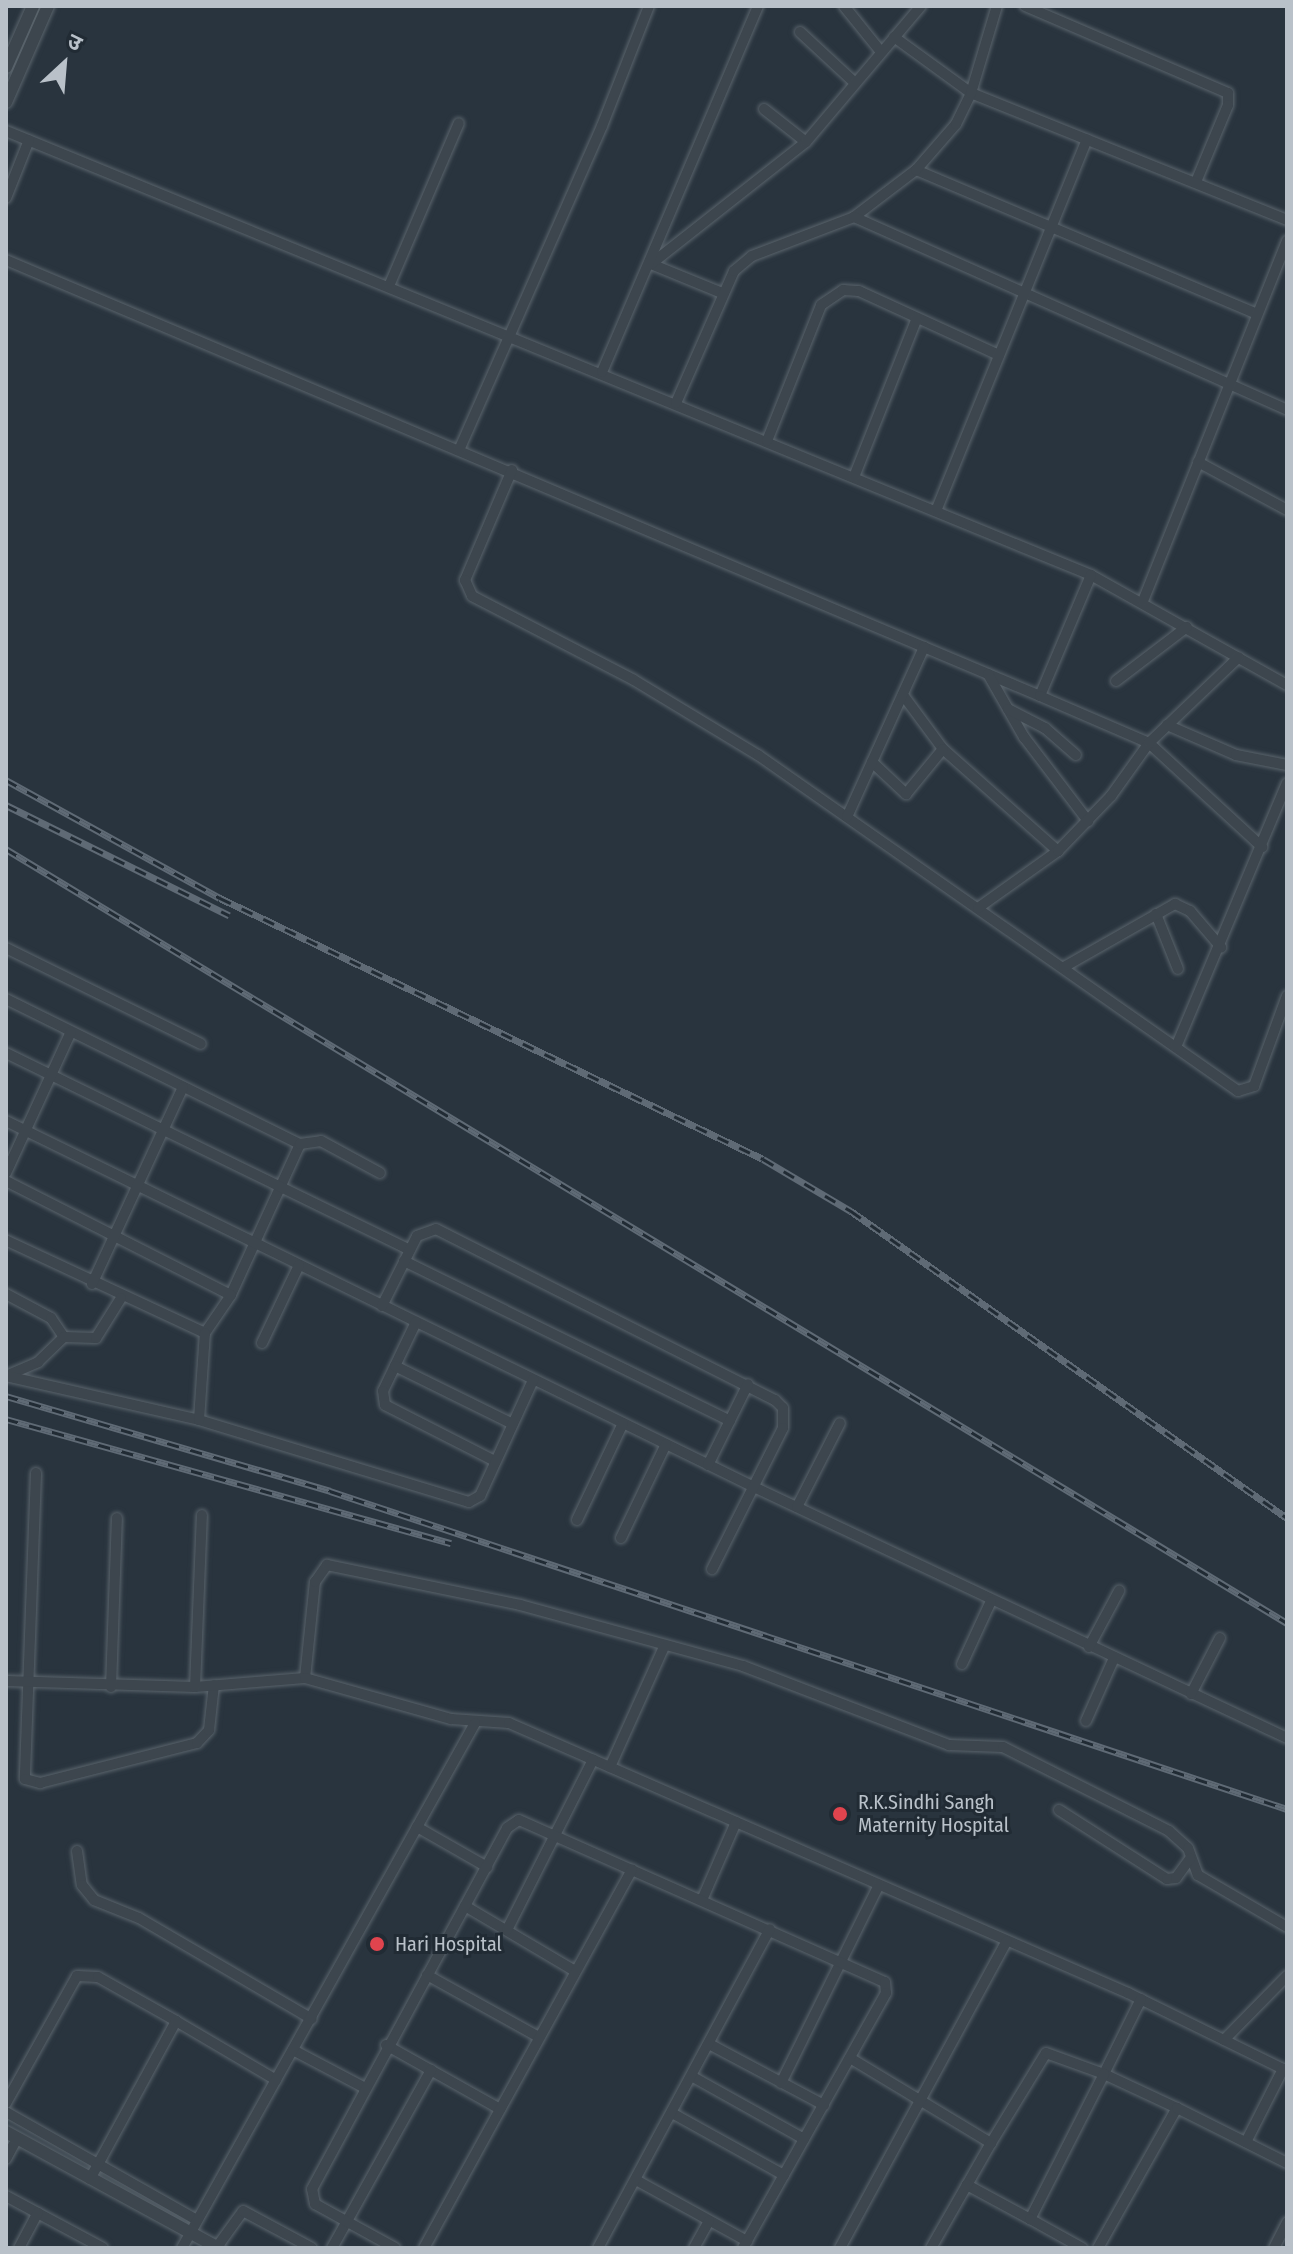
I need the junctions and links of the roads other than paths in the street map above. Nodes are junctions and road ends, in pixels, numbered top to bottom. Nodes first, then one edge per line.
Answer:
1 (33, 6) edge
2 (48, 6) edge
3 (649, 6) edge
4 (758, 6) edge
5 (844, 6) edge
6 (921, 6) edge
7 (997, 6) edge
8 (1025, 6) edge
9 (800, 32) dead end
10 (894, 37) junction
11 (881, 52) junction
12 (6, 67) edge
13 (855, 83) junction
14 (971, 93) junction
15 (6, 102) edge
16 (764, 109) dead end
17 (459, 123) dead end
18 (6, 131) edge
19 (1087, 139) junction
20 (29, 140) junction
21 (806, 142) junction
22 (916, 170) junction
23 (1196, 182) junction
24 (6, 198) edge
25 (854, 217) junction
26 (1287, 220) edge
27 (1052, 230) junction
28 (1287, 241) edge
29 (6, 260) edge
30 (651, 264) junction
31 (389, 286) junction
32 (722, 293) junction
33 (1025, 296) junction
34 (1257, 314) junction
35 (917, 318) junction
36 (511, 337) junction
37 (999, 355) junction
38 (602, 372) junction
39 (1229, 386) junction
40 (676, 403) junction
41 (1287, 410) edge
42 (767, 441) junction
43 (460, 448) junction
44 (1198, 462) junction
45 (512, 470) junction
46 (854, 477) junction
47 (1287, 510) edge
48 (936, 511) junction
49 (1091, 575) junction
50 (1143, 601) junction
51 (1187, 627) junction
52 (924, 647) junction
53 (1239, 657) junction
54 (988, 674) junction
55 (1116, 681) dead end
56 (1287, 685) edge
57 (903, 695) junction
58 (1040, 696) junction
59 (1006, 708) junction
60 (1167, 725) junction
61 (1149, 743) junction
62 (943, 749) junction
63 (1076, 755) dead end
64 (872, 762) junction
65 (1287, 765) edge
66 (1287, 783) edge
67 (847, 817) junction
68 (1088, 821) junction
69 (1262, 847) junction
70 (1058, 851) junction
71 (978, 908) junction
72 (1156, 914) junction
73 (1221, 947) junction
74 (6, 948) edge
75 (1064, 967) junction
76 (1178, 969) dead end
77 (1287, 996) edge
78 (6, 999) edge
79 (71, 1032) junction
80 (201, 1044) dead end
81 (1176, 1047) junction
82 (6, 1053) edge
83 (52, 1074) junction
84 (183, 1087) junction
85 (6, 1121) edge
86 (164, 1129) junction
87 (26, 1131) junction
88 (300, 1144) junction
89 (6, 1173) edge
90 (380, 1173) dead end
91 (6, 1181) edge
92 (138, 1187) junction
93 (280, 1188) junction
94 (115, 1236) junction
95 (6, 1240) edge
96 (255, 1242) junction
97 (410, 1250) junction
98 (404, 1261) junction
99 (299, 1265) junction
100 (92, 1284) junction
101 (6, 1294) edge
102 (231, 1295) junction
103 (121, 1298) junction
104 (382, 1306) junction
105 (416, 1322) junction
106 (205, 1333) junction
107 (64, 1337) junction
108 (262, 1343) dead end
109 (395, 1366) junction
110 (6, 1375) edge
111 (533, 1380) junction
112 (748, 1384) junction
113 (199, 1420) junction
114 (730, 1421) junction
115 (623, 1423) junction
116 (840, 1423) dead end
117 (513, 1424) junction
118 (666, 1444) junction
119 (495, 1461) junction
120 (708, 1465) junction
121 (36, 1473) dead end
122 (756, 1488) junction
123 (797, 1507) junction
124 (202, 1515) dead end
125 (117, 1518) dead end
126 (577, 1520) dead end
127 (621, 1538) dead end
128 (712, 1569) dead end
129 (1119, 1591) dead end
130 (991, 1601) junction
131 (1220, 1638) dead end
132 (664, 1647) junction
133 (1089, 1647) junction
134 (1114, 1658) junction
135 (962, 1664) dead end
136 (305, 1678) junction
137 (6, 1681) edge
138 (26, 1682) junction
139 (214, 1685) junction
140 (111, 1687) junction
141 (195, 1687) junction
142 (1191, 1694) junction
143 (1086, 1721) dead end
144 (475, 1723) junction
145 (1287, 1738) edge
146 (593, 1760) junction
147 (610, 1767) junction
148 (1059, 1810) dead end
149 (736, 1822) junction
150 (417, 1827) junction
151 (557, 1836) junction
152 (77, 1851) dead end
153 (1190, 1859) junction
154 (487, 1867) junction
155 (632, 1869) junction
156 (879, 1885) junction
157 (702, 1900) junction
158 (465, 1906) junction
159 (1287, 1927) edge
160 (770, 1929) junction
161 (507, 1930) junction
162 (1007, 1941) junction
163 (844, 1961) junction
164 (575, 1971) junction
165 (427, 1975) junction
166 (1287, 1976) edge
167 (1141, 1999) junction
168 (312, 2019) junction
169 (176, 2021) junction
170 (539, 2037) junction
171 (1224, 2040) junction
172 (386, 2045) junction
173 (711, 2045) junction
174 (293, 2050) junction
175 (850, 2058) junction
176 (431, 2070) junction
177 (1285, 2070) edge
178 (1104, 2074) junction
179 (693, 2077) junction
180 (276, 2080) junction
181 (781, 2083) junction
182 (365, 2088) junction
183 (6, 2103) edge
184 (919, 2103) junction
185 (824, 2105) junction
186 (1177, 2108) junction
187 (500, 2109) junction
188 (6, 2112) edge
189 (672, 2113) junction
190 (12, 2135) edge
191 (804, 2139) junction
192 (1246, 2142) junction
193 (991, 2143) junction
194 (6, 2159) edge
195 (99, 2163) junction
196 (1287, 2163) edge
197 (784, 2175) junction
198 (90, 2179) junction
199 (636, 2180) junction
200 (967, 2185) junction
201 (6, 2196) edge
202 (38, 2213) junction
203 (1030, 2219) junction
204 (197, 2220) junction
205 (709, 2221) junction
206 (1287, 2222) edge
207 (347, 2223) junction
208 (191, 2232) junction
209 (745, 2244) edge
210 (19, 2248) edge
211 (103, 2248) edge
212 (182, 2248) edge
213 (218, 2248) edge
214 (312, 2248) edge
215 (332, 2248) edge
216 (395, 2248) edge
217 (424, 2248) edge
218 (598, 2248) edge
219 (694, 2248) edge
220 (840, 2248) edge
221 (931, 2248) edge
222 (1082, 2248) edge
223 (1098, 2248) edge
224 (1274, 2248) edge

1 - 12 street
2 - 15 street
3 - 36 street
4 - 30 street
5 - 11 street
6 - 10 street
7 - 14 street
8 - 23 street
9 - 13 street
10 - 11 street
10 - 14 street
11 - 13 street
13 - 21 street
14 - 19 street
14 - 22 street
16 - 21 street
17 - 31 street
18 - 20 street
19 - 23 street
19 - 27 street
20 - 24 street
20 - 31 street
21 - 30 street
22 - 25 street
22 - 27 street
23 - 26 street
25 - 32 street
25 - 33 street
27 - 33 street
27 - 34 street
28 - 34 street
29 - 43 street
30 - 32 street
30 - 38 street
31 - 36 street
32 - 40 street
33 - 37 street
33 - 39 street
34 - 39 street
35 - 37 street
35 - 42 street
35 - 46 street
36 - 38 street
36 - 43 street
37 - 48 street
38 - 40 street
39 - 41 street
39 - 44 street
40 - 42 street
42 - 46 street
43 - 45 street
44 - 47 street
44 - 50 street
45 - 52 street
45 - 67 street
46 - 48 street
48 - 49 street
49 - 50 street
49 - 58 street
50 - 51 street
51 - 53 street
51 - 55 street
52 - 54 street
52 - 57 street
53 - 56 street
53 - 60 street
54 - 58 street
54 - 59 street
57 - 62 street
57 - 64 street
58 - 61 street
59 - 63 street
59 - 68 street
60 - 61 street
60 - 65 street
61 - 68 street
61 - 69 street
62 - 64 street
62 - 70 street
64 - 67 street
66 - 69 street
67 - 71 street
68 - 70 street
69 - 73 street
70 - 71 street
71 - 75 street
72 - 73 street
72 - 75 street
72 - 76 street
73 - 81 street
74 - 80 street
75 - 81 street
77 - 81 street
78 - 79 street
79 - 83 street
79 - 84 street
82 - 83 street
83 - 86 street
83 - 87 street
84 - 86 street
84 - 88 street
85 - 87 street
86 - 92 street
86 - 93 street
87 - 89 street
87 - 92 street
88 - 90 street
88 - 93 street
91 - 94 street
92 - 94 street
92 - 96 street
93 - 96 street
93 - 97 street
94 - 100 street
94 - 102 street
95 - 100 street
96 - 99 street
96 - 102 street
97 - 98 street
97 - 112 street
98 - 104 street
98 - 114 street
99 - 104 street
99 - 108 street
100 - 103 street
101 - 107 street
102 - 106 street
103 - 106 street
103 - 107 street
104 - 105 street
105 - 109 street
105 - 111 street
106 - 113 street
107 - 110 street
109 - 117 street
109 - 119 street
110 - 113 street
111 - 115 street
111 - 117 street
112 - 114 street
112 - 122 street
113 - 119 street
114 - 120 street
115 - 118 street
115 - 126 street
116 - 123 street
117 - 119 street
118 - 120 street
118 - 127 street
120 - 122 street
121 - 138 street
122 - 123 street
122 - 128 street
123 - 130 street
124 - 141 street
125 - 140 street
129 - 133 street
130 - 133 street
130 - 135 street
131 - 142 street
132 - 136 street
132 - 147 street
132 - 153 street
133 - 134 street
134 - 142 street
134 - 143 street
136 - 139 street
136 - 144 street
137 - 138 street
138 - 139 street
138 - 140 street
139 - 141 street
140 - 141 street
142 - 145 street
144 - 146 street
144 - 150 street
146 - 147 street
146 - 151 street
147 - 149 street
148 - 153 street
149 - 156 street
149 - 157 street
150 - 154 street
150 - 168 street
151 - 154 street
151 - 155 street
151 - 161 street
152 - 168 street
153 - 159 street
154 - 158 street
155 - 157 street
155 - 164 street
156 - 162 street
156 - 163 street
157 - 160 street
158 - 161 street
158 - 165 street
160 - 163 street
160 - 173 street
161 - 164 street
162 - 167 street
162 - 184 street
163 - 175 street
163 - 181 street
164 - 170 street
165 - 170 street
165 - 172 street
166 - 171 street
167 - 171 street
167 - 178 street
168 - 174 street
169 - 180 street
169 - 183 street
169 - 195 street
170 - 187 street
171 - 177 street
172 - 176 street
172 - 182 street
173 - 179 street
173 - 181 street
174 - 180 street
174 - 182 street
175 - 184 street
175 - 185 street
176 - 187 street
176 - 207 street
177 - 192 street
178 - 186 street
178 - 193 street
178 - 203 street
179 - 189 street
179 - 191 street
180 - 204 street
181 - 185 street
182 - 207 street
184 - 193 street
184 - 220 street
185 - 191 street
186 - 192 street
186 - 223 street
187 - 217 street
188 - 195 street
189 - 197 street
189 - 199 street
190 - 194 street
190 - 198 street
191 - 197 street
192 - 196 street
193 - 200 street
195 - 198 street
195 - 204 street
197 - 209 street
198 - 208 street
199 - 205 street
199 - 218 street
200 - 203 street
200 - 221 street
201 - 202 street
202 - 210 street
202 - 211 street
203 - 222 street
204 - 208 street
205 - 209 street
205 - 219 street
206 - 224 street
207 - 215 street
207 - 216 street
208 - 212 street
208 - 213 street
213 - 214 street

